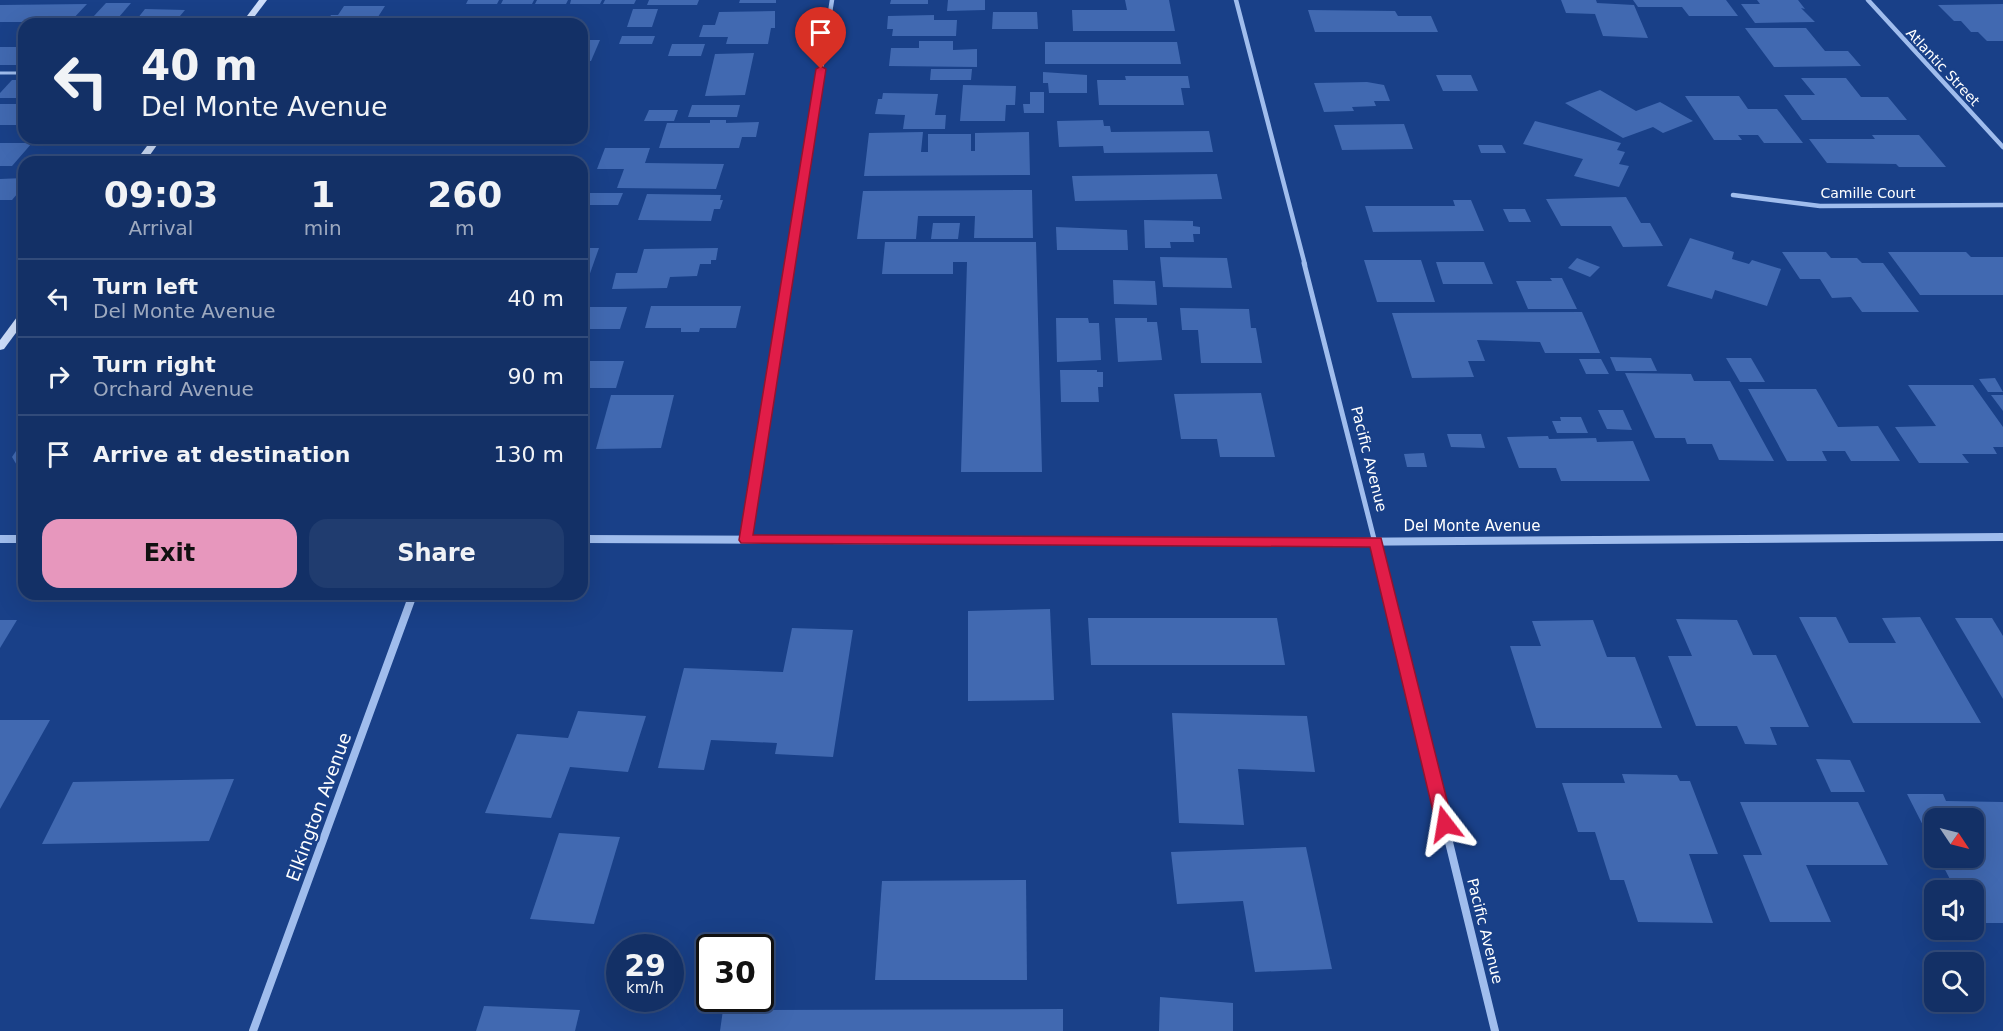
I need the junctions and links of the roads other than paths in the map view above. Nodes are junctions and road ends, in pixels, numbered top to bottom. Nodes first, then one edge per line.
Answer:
1 (263, 0) edge
2 (832, 0) edge
3 (1236, 0) edge
4 (1868, 0) edge
5 (250, 18) edge
6 (0, 73) edge
7 (18, 73) edge
8 (2003, 147) edge
9 (1733, 195) dead end
10 (2003, 205) edge
11 (18, 323) edge
12 (0, 347) edge
13 (2003, 537) edge
14 (0, 539) edge
15 (18, 539) edge
16 (588, 539) edge
17 (746, 540) junction
18 (1376, 542) junction
19 (411, 600) edge
20 (253, 1031) edge
21 (1495, 1031) edge

1 - 5 main road
2 - 17 street
3 - 18 street, Pacific Avenue
4 - 8 street, Atlantic Street
6 - 7 lane
9 - 10 street, Camille Court
11 - 12 main road
13 - 18 street, Del Monte Avenue
14 - 15 street
16 - 17 street, Del Monte Avenue
17 - 18 street, Del Monte Avenue
18 - 21 street, Pacific Avenue
19 - 20 street, Elkington Avenue

